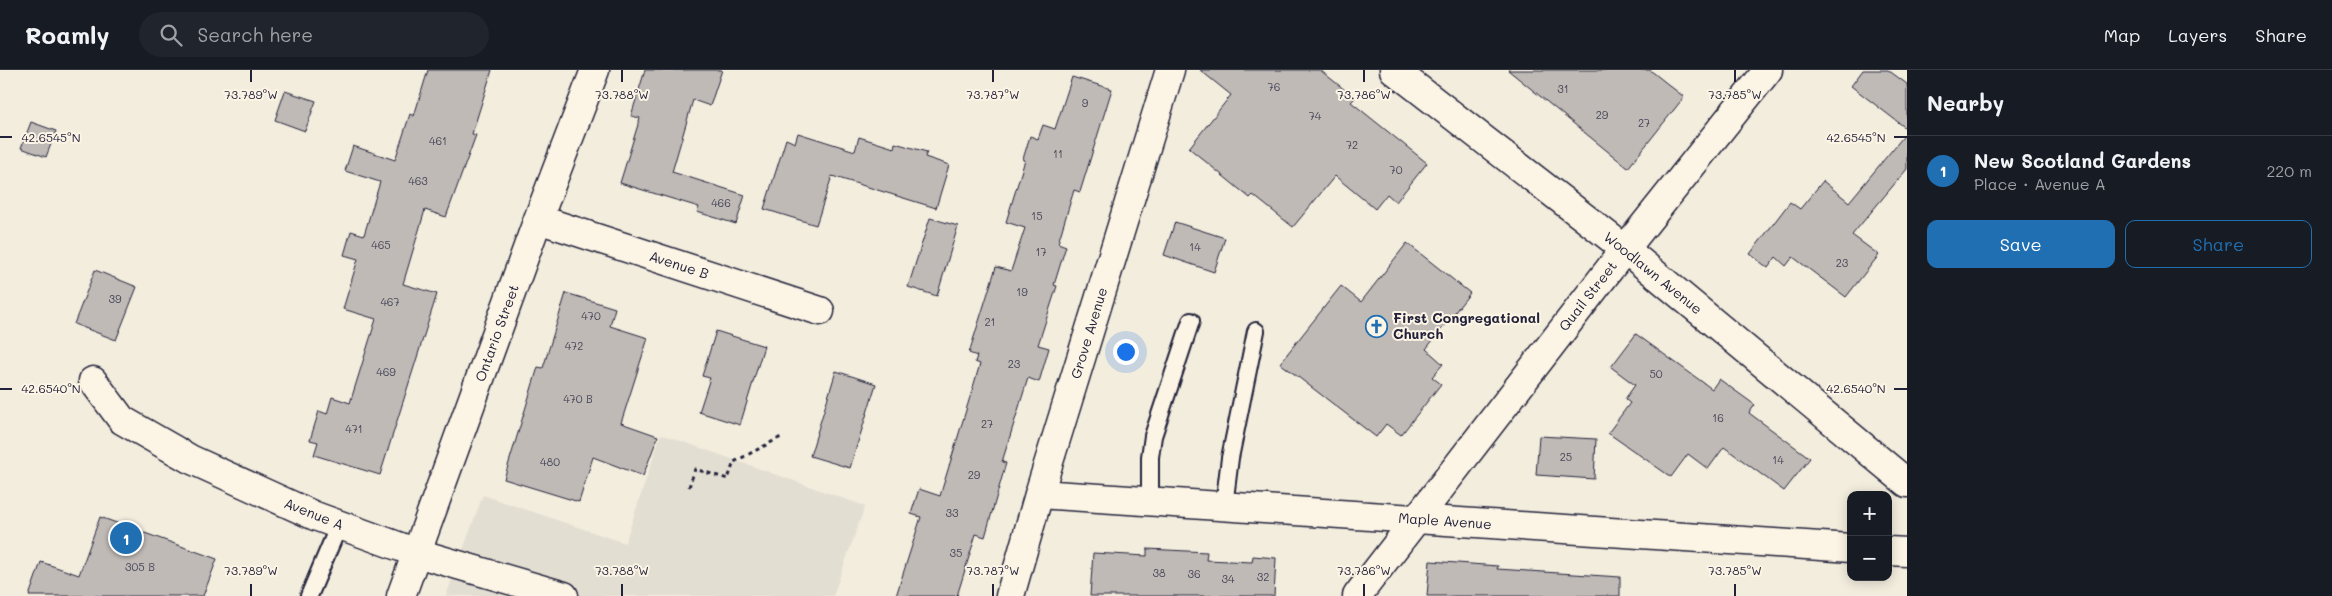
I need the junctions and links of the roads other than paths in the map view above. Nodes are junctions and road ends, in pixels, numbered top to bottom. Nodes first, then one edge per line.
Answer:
1 (595, 70) edge
2 (1170, 70) edge
3 (1394, 70) edge
4 (1768, 70) edge
5 (538, 219) junction
6 (1625, 249) junction
7 (820, 311) dead end
8 (1191, 321) dead end
9 (1256, 331) dead end
10 (93, 381) dead end
11 (1907, 483) edge
12 (1039, 494) junction
13 (1150, 501) junction
14 (1224, 506) junction
15 (1416, 519) junction
16 (339, 525) junction
17 (1847, 548) edge
18 (1892, 551) edge
19 (418, 552) junction
20 (1907, 552) edge
21 (309, 596) edge
22 (401, 596) edge
23 (564, 596) edge
24 (1010, 596) edge
25 (1356, 596) edge

1 - 5 street, Ontario Street
2 - 12 street, Grove Avenue
3 - 6 street, Woodlawn Avenue
4 - 6 street, Quail Street
5 - 7 street, Avenue B
5 - 19 street, Ontario Street
6 - 11 street, Woodlawn Avenue
6 - 15 street, Quail Street
8 - 13 lane
9 - 14 lane
10 - 16 street, Avenue A
12 - 13 street, Maple Avenue
12 - 24 street, Grove Avenue
13 - 14 street, Maple Avenue
14 - 15 street, Maple Avenue
15 - 17 street, Maple Avenue
15 - 25 street, Quail Street
16 - 19 street, Avenue A
16 - 21 lane
18 - 20 street
19 - 22 street, Ontario Street
19 - 23 street, Avenue A

